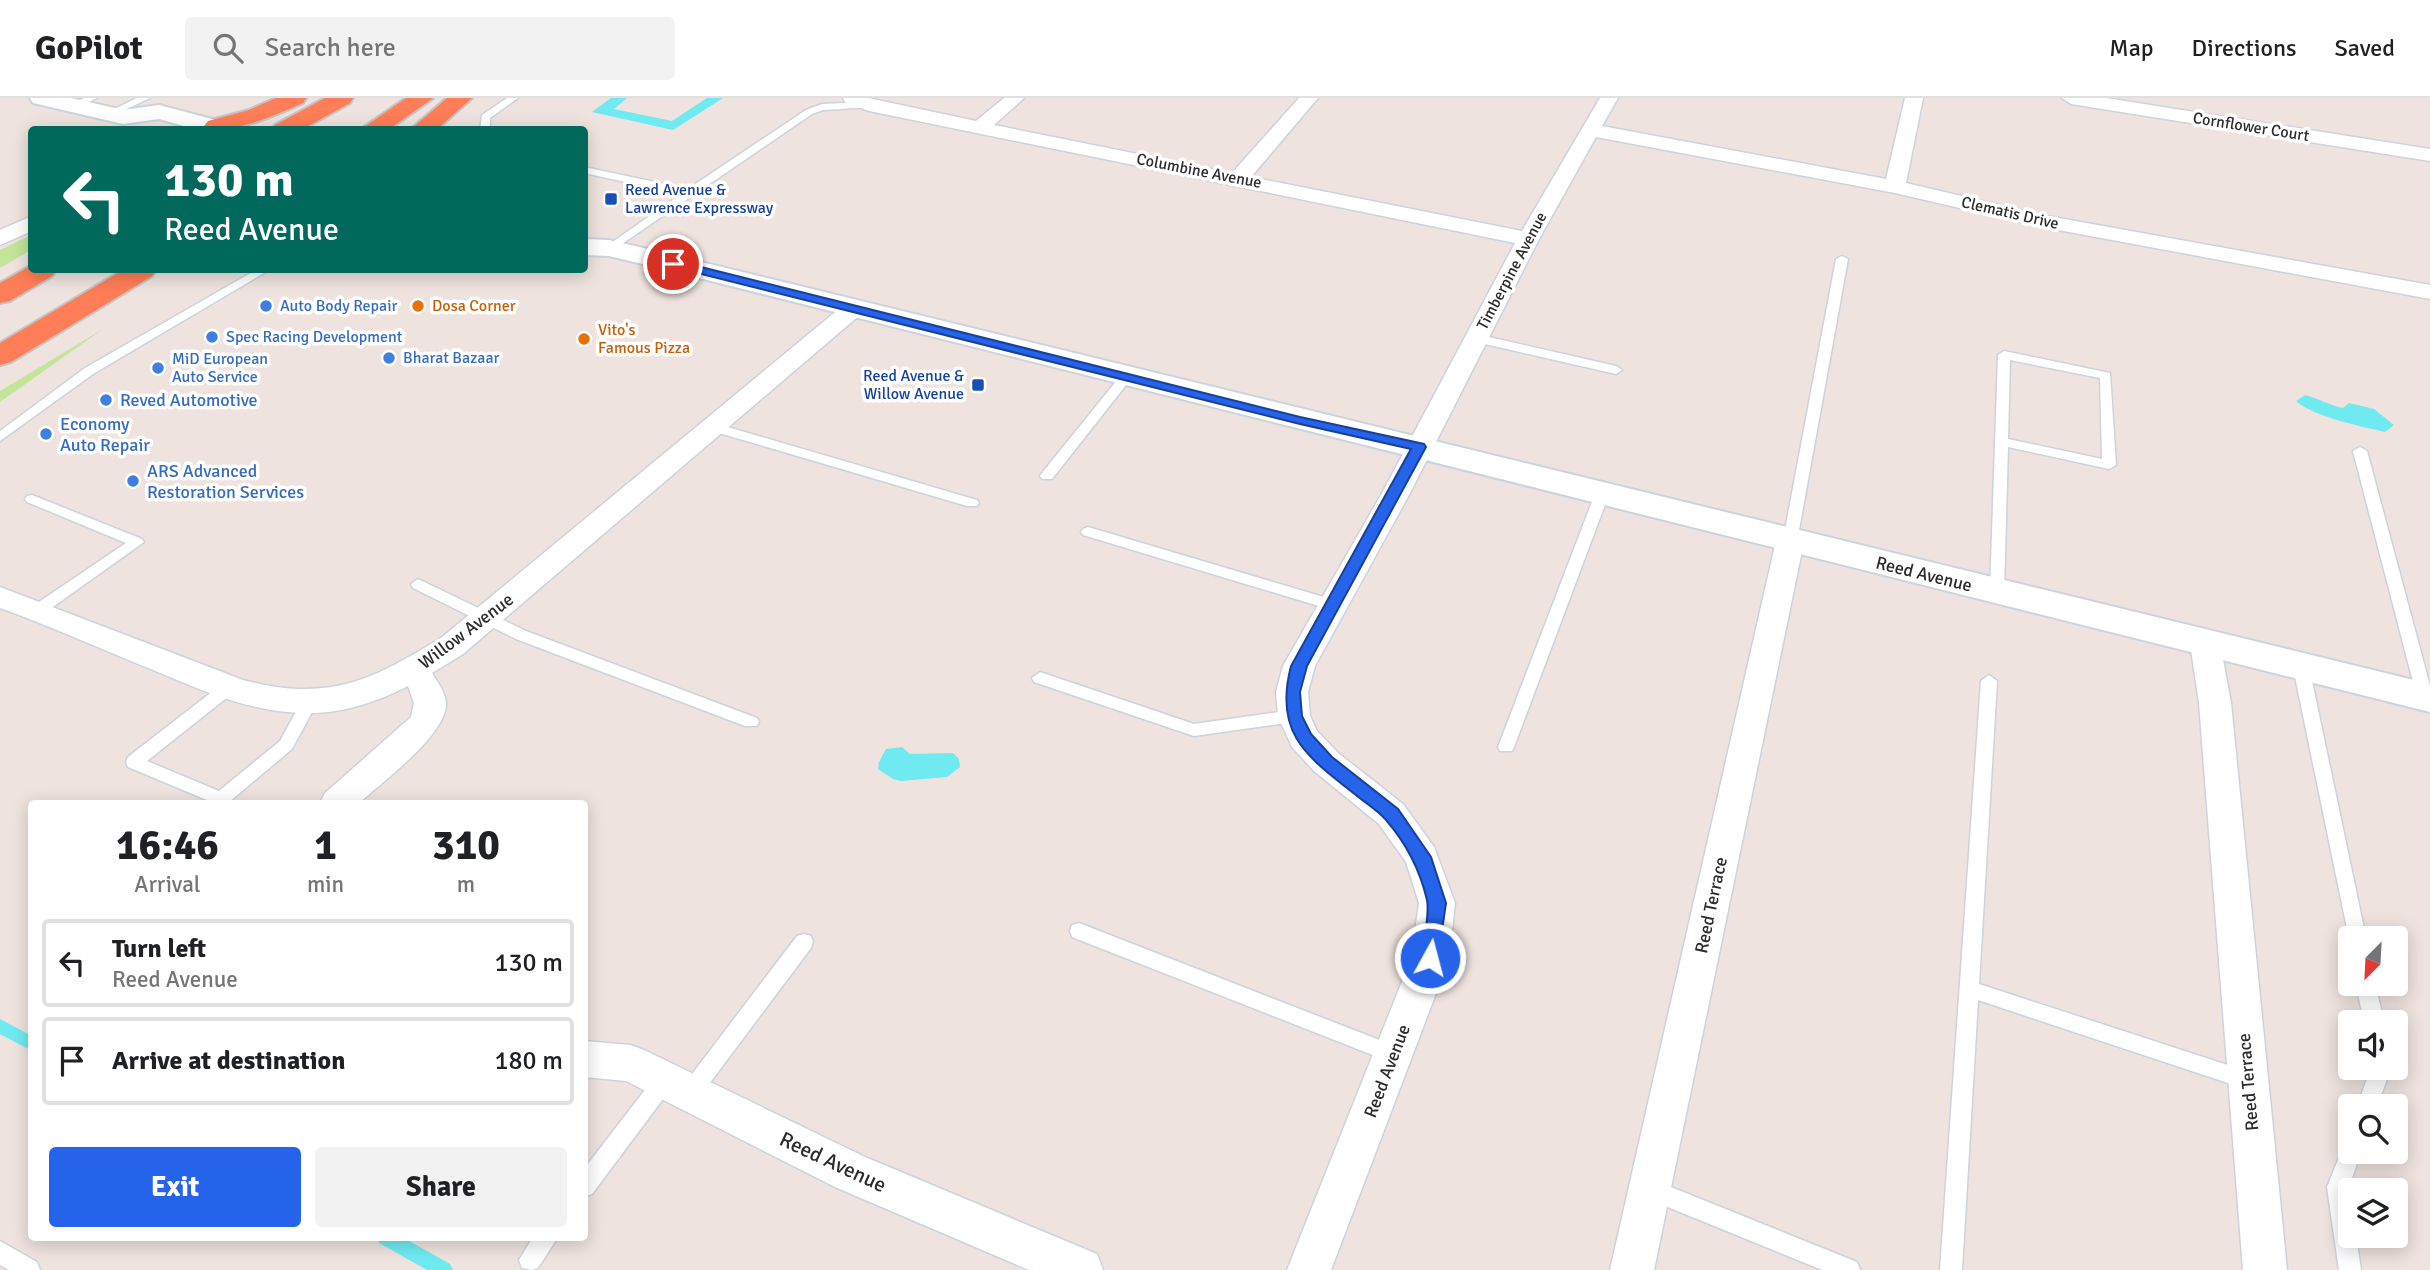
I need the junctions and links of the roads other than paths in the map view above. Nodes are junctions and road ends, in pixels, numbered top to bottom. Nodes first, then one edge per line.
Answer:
1 (41, 98) edge
2 (145, 98) edge
3 (295, 98) edge
4 (342, 98) edge
5 (422, 98) edge
6 (461, 98) edge
7 (513, 98) edge
8 (1015, 98) edge
9 (1309, 98) edge
10 (1609, 98) edge
11 (1914, 98) edge
12 (2071, 98) edge
13 (860, 101) edge
14 (105, 113) edge
15 (214, 126) edge
16 (227, 126) edge
17 (290, 126) edge
18 (376, 126) edge
19 (426, 126) edge
20 (485, 126) edge
21 (980, 127) junction
22 (1591, 130) junction
23 (2430, 155) edge
24 (588, 171) edge
25 (1238, 179) junction
26 (1895, 187) junction
27 (690, 193) junction
28 (28, 224) edge
29 (588, 230) edge
30 (0, 237) edge
31 (1528, 239) junction
32 (597, 247) edge
33 (1842, 259) dead end
34 (37, 273) edge
35 (137, 273) edge
36 (157, 273) edge
37 (258, 273) edge
38 (2430, 292) edge
39 (103, 293) junction
40 (0, 295) edge
41 (853, 309) junction
42 (1476, 338) junction
43 (0, 356) edge
44 (1616, 370) dead end
45 (1126, 377) junction
46 (714, 427) junction
47 (0, 437) edge
48 (2001, 441) junction
49 (1419, 447) junction
50 (2360, 451) dead end
51 (1047, 476) dead end
52 (1602, 494) junction
53 (32, 499) dead end
54 (972, 503) dead end
55 (1088, 532) dead end
56 (1790, 541) junction
57 (418, 584) dead end
58 (1997, 592) junction
59 (0, 597) edge
60 (1332, 605) junction
61 (38, 610) junction
62 (486, 618) junction
63 (2205, 643) junction
64 (2301, 667) junction
65 (414, 670) junction
66 (1040, 678) dead end
67 (1989, 681) dead end
68 (228, 688) junction
69 (2427, 698) edge
70 (310, 701) junction
71 (1294, 716) junction
72 (751, 722) dead end
73 (1506, 747) dead end
74 (340, 800) edge
75 (2355, 926) edge
76 (1079, 931) dead end
77 (804, 942) dead end
78 (1969, 989) junction
79 (1393, 1054) junction
80 (588, 1059) edge
81 (2248, 1080) junction
82 (678, 1087) junction
83 (2346, 1164) edge
84 (588, 1183) edge
85 (1649, 1189) junction
86 (544, 1241) edge
87 (2, 1253) edge
88 (530, 1259) dead end
89 (29, 1270) edge
90 (1081, 1270) edge
91 (1309, 1270) edge
92 (1632, 1270) edge
93 (1849, 1270) edge
94 (1951, 1270) edge
95 (2265, 1270) edge
96 (2350, 1270) edge

1 - 14 main road
2 - 14 lane
3 - 16 highway
4 - 17 highway
5 - 18 highway
6 - 19 highway
7 - 20 lane
8 - 21 street
9 - 25 street
10 - 22 street, Timberpine Avenue
11 - 26 street
12 - 23 street, Cornflower Court
13 - 21 street, Columbine Avenue
13 - 27 lane
14 - 15 main road
21 - 25 street, Columbine Avenue
22 - 26 street, Clematis Drive
22 - 31 street, Timberpine Avenue
24 - 27 lane
25 - 31 street, Columbine Avenue
26 - 38 street, Clematis Drive
27 - 32 lane
28 - 30 street
29 - 32 main road
31 - 42 street, Timberpine Avenue
32 - 41 main road, Reed Avenue
33 - 56 lane
34 - 40 highway
35 - 39 highway
36 - 39 highway
37 - 47 lane
39 - 43 highway
41 - 45 main road, Reed Avenue
41 - 46 street, Willow Avenue
42 - 44 lane
42 - 49 street, Timberpine Avenue
45 - 49 main road, Reed Avenue
45 - 51 lane
46 - 54 lane
46 - 62 street, Willow Avenue
48 - 48 lane
48 - 58 lane
49 - 52 main road, Reed Avenue
49 - 60 street
50 - 69 lane
52 - 56 main road, Reed Avenue
52 - 73 lane
53 - 61 lane
55 - 60 lane
56 - 58 main road, Reed Avenue
56 - 85 street, Reed Terrace
57 - 62 lane
58 - 63 main road, Reed Avenue
59 - 61 street, Willow Avenue
60 - 71 street
61 - 68 street, Willow Avenue
62 - 65 street, Willow Avenue
62 - 72 lane
63 - 64 main road, Reed Avenue
63 - 81 street, Reed Terrace
64 - 69 main road, Reed Avenue
64 - 75 lane
65 - 70 street, Willow Avenue
65 - 74 street
66 - 71 lane
67 - 78 lane
68 - 70 street, Willow Avenue
68 - 70 lane
71 - 79 street, Reed Avenue
76 - 79 lane
77 - 82 lane
78 - 81 lane
78 - 94 lane
79 - 91 street, Reed Avenue
80 - 82 street, Reed Avenue
81 - 95 street, Reed Terrace
82 - 84 lane
82 - 90 street, Reed Avenue
83 - 96 lane
85 - 92 street, Reed Terrace
85 - 93 lane
86 - 88 lane
87 - 89 lane

